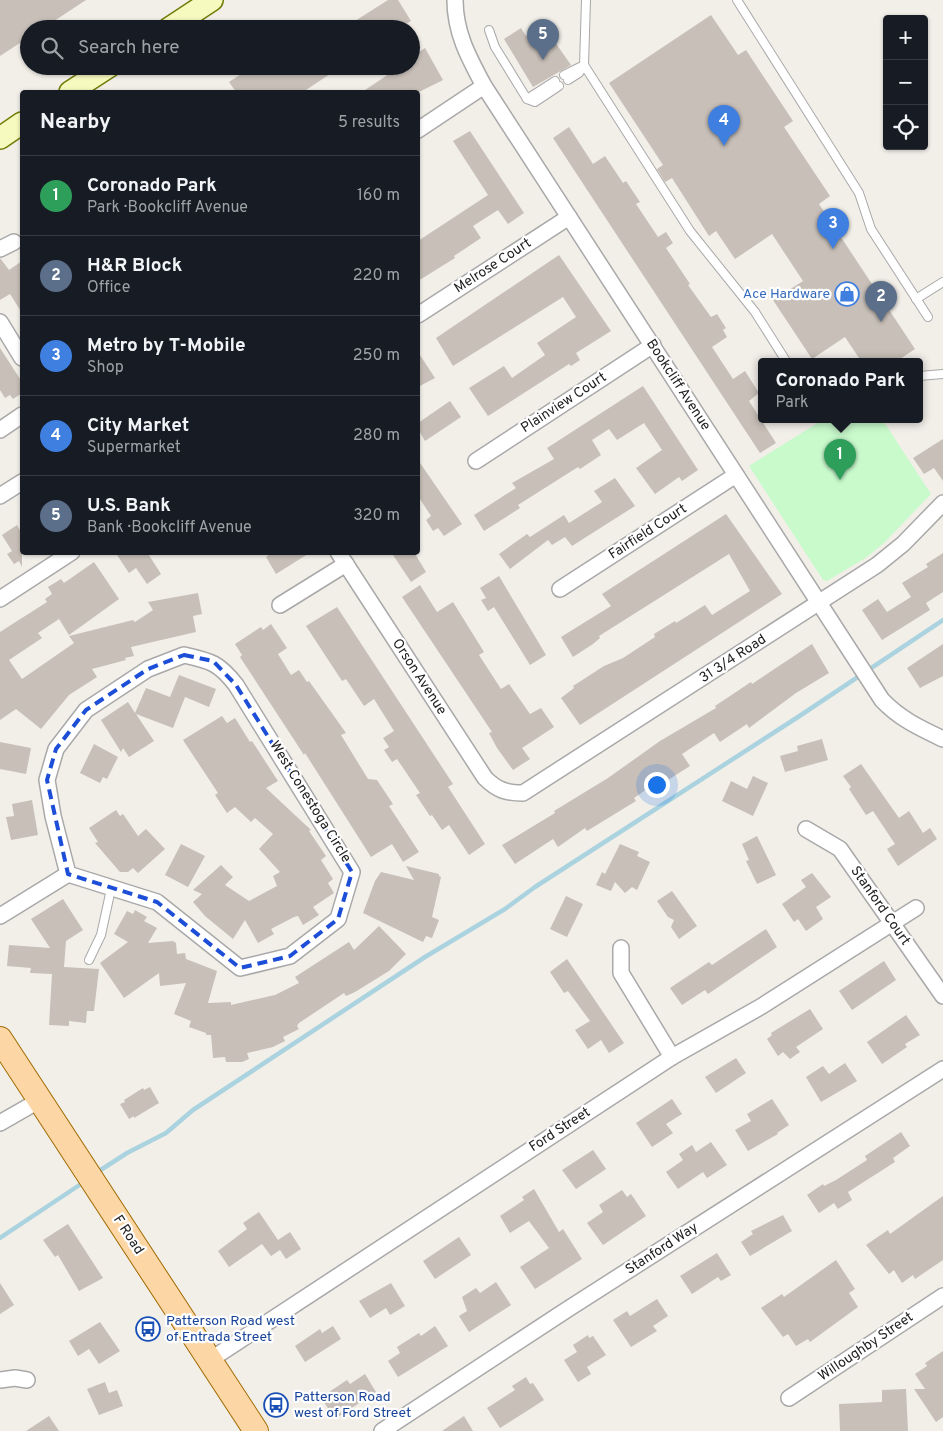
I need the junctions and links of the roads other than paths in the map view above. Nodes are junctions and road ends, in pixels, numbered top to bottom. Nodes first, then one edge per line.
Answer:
1 (212, 0) edge
2 (455, 0) edge
3 (586, 0) edge
4 (737, 0) edge
5 (182, 20) edge
6 (490, 30) dead end
7 (584, 65) junction
8 (96, 75) edge
9 (566, 77) dead end
10 (557, 84) dead end
11 (484, 86) junction
12 (73, 90) edge
13 (20, 124) edge
14 (420, 129) edge
15 (0, 138) edge
16 (569, 217) junction
17 (14, 242) dead end
18 (0, 249) edge
19 (943, 282) edge
20 (916, 299) junction
21 (420, 315) edge
22 (928, 318) dead end
23 (0, 322) edge
24 (653, 345) junction
25 (20, 355) edge
26 (784, 358) edge
27 (943, 374) edge
28 (923, 376) edge
29 (20, 416) edge
30 (0, 430) edge
31 (476, 461) dead end
32 (736, 475) junction
33 (20, 483) edge
34 (0, 496) edge
35 (943, 503) edge
36 (67, 555) edge
37 (342, 558) edge
38 (560, 589) dead end
39 (0, 599) edge
40 (819, 603) junction
41 (280, 605) dead end
42 (943, 739) edge
43 (508, 793) joint
44 (806, 829) dead end
45 (68, 874) junction
46 (111, 889) junction
47 (916, 908) dead end
48 (0, 916) edge
49 (891, 922) junction
50 (621, 948) dead end
51 (89, 960) dead end
52 (943, 996) edge
53 (0, 1039) edge
54 (672, 1057) junction
55 (943, 1070) edge
56 (40, 1100) junction
57 (0, 1123) edge
58 (943, 1296) edge
59 (210, 1360) junction
60 (0, 1380) edge
61 (27, 1380) dead end
62 (789, 1398) dead end
63 (256, 1431) edge
64 (382, 1431) edge

1 - 5 street
2 - 11 street, Bookcliff Avenue
3 - 7 lane
4 - 20 lane
6 - 10 lane
7 - 9 lane
7 - 26 lane
8 - 12 street
11 - 14 street
11 - 16 street, Bookcliff Avenue
13 - 15 street
16 - 21 street, Melrose Court
16 - 24 street, Bookcliff Avenue
17 - 18 street
19 - 20 lane
20 - 22 lane
23 - 25 street
24 - 31 street, Plainview Court
24 - 32 street, Bookcliff Avenue
27 - 28 lane
29 - 30 street
32 - 38 street, Fairfield Court
32 - 40 street, Bookcliff Avenue
33 - 34 street
35 - 40 street, 31 3/4 Road
36 - 39 street
37 - 41 street
37 - 43 street, Orson Avenue
40 - 42 street, Bookcliff Avenue
40 - 43 street, 31 3/4 Road
44 - 49 street, Stanford Court
45 - 46 street, West Conestoga Circle
45 - 46 street, West Conestoga Circle
45 - 48 street
46 - 51 lane
47 - 49 street, Ford Street
49 - 52 street, Stanford Court
49 - 54 street, Ford Street
50 - 54 street
53 - 56 main road, F Road
54 - 59 street, Ford Street
55 - 64 street, Stanford Way
56 - 57 street
56 - 59 main road, F Road
58 - 62 street, Willoughby Street
59 - 63 main road, F Road
60 - 61 street

